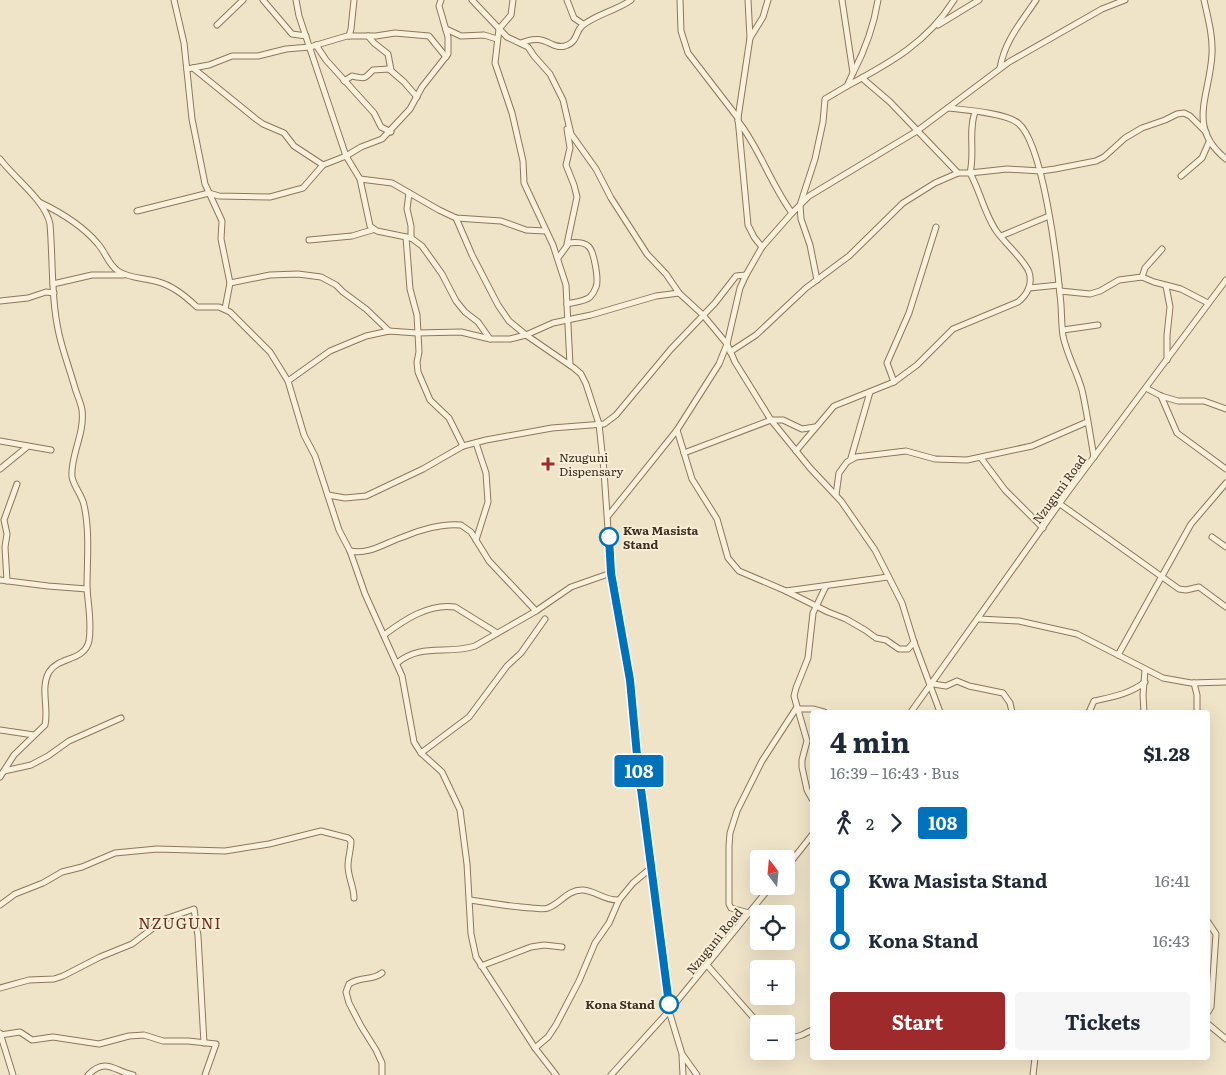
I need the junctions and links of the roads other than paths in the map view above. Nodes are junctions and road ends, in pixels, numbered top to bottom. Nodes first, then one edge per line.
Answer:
1 (174, 0) edge
2 (243, 0) edge
3 (263, 0) edge
4 (296, 0) edge
5 (354, 0) edge
6 (432, 0) edge
7 (472, 0) edge
8 (513, 0) edge
9 (567, 0) edge
10 (631, 0) edge
11 (680, 0) edge
12 (748, 0) edge
13 (768, 0) edge
14 (842, 0) edge
15 (878, 0) edge
16 (954, 0) edge
17 (979, 0) edge
18 (1036, 0) edge
19 (1125, 0) edge
20 (1204, 0) edge
21 (440, 2) edge
22 (584, 24) junction
23 (217, 25) dead end
24 (446, 29) junction
25 (499, 29) junction
26 (932, 29) junction
27 (306, 36) junction
28 (348, 36) junction
29 (368, 36) junction
30 (750, 38) junction
31 (497, 39) junction
32 (521, 43) junction
33 (316, 45) junction
34 (310, 48) junction
35 (446, 57) junction
36 (1000, 68) junction
37 (190, 69) junction
38 (391, 70) junction
39 (853, 73) junction
40 (862, 78) junction
41 (344, 81) junction
42 (847, 86) junction
43 (417, 97) junction
44 (948, 108) junction
45 (975, 112) junction
46 (738, 119) junction
47 (568, 126) junction
48 (917, 131) junction
49 (390, 132) junction
50 (1206, 132) junction
51 (1209, 142) junction
52 (346, 156) junction
53 (0, 158) edge
54 (1226, 159) edge
55 (323, 165) junction
56 (1041, 171) junction
57 (958, 173) junction
58 (970, 173) junction
59 (1180, 176) dead end
60 (360, 179) junction
61 (209, 193) junction
62 (409, 193) junction
63 (39, 202) junction
64 (800, 205) junction
65 (136, 211) dead end
66 (792, 212) junction
67 (1049, 216) junction
68 (456, 218) junction
69 (936, 227) dead end
70 (372, 230) junction
71 (545, 231) junction
72 (1001, 236) junction
73 (408, 237) junction
74 (309, 240) dead end
75 (567, 244) junction
76 (762, 247) junction
77 (1162, 249) dead end
78 (558, 258) junction
79 (124, 275) junction
80 (746, 275) junction
81 (1142, 277) junction
82 (817, 280) junction
83 (1226, 280) edge
84 (230, 283) junction
85 (53, 284) junction
86 (1059, 285) junction
87 (1166, 286) junction
88 (1029, 288) junction
89 (1060, 291) junction
90 (54, 293) junction
91 (679, 294) junction
92 (0, 301) edge
93 (1208, 303) junction
94 (567, 304) junction
95 (225, 309) junction
96 (703, 315) junction
97 (568, 319) junction
98 (1098, 325) dead end
99 (1062, 330) junction
100 (389, 331) junction
101 (417, 333) junction
102 (526, 335) junction
103 (490, 339) junction
104 (727, 344) junction
105 (730, 352) junction
106 (1167, 360) junction
107 (570, 365) junction
108 (288, 381) junction
109 (894, 382) junction
110 (1146, 388) junction
111 (870, 392) junction
112 (1161, 396) junction
113 (1226, 409) edge
114 (771, 420) junction
115 (1088, 422) junction
116 (598, 424) junction
117 (815, 427) junction
118 (677, 430) junction
119 (0, 441) edge
120 (476, 443) junction
121 (463, 446) junction
122 (27, 447) junction
123 (51, 450) dead end
124 (796, 451) junction
125 (684, 453) junction
126 (851, 458) junction
127 (981, 458) junction
128 (1094, 458) junction
129 (1226, 469) edge
130 (0, 470) edge
131 (1226, 483) edge
132 (16, 484) dead end
133 (328, 495) junction
134 (836, 495) junction
135 (1060, 504) junction
136 (608, 516) junction
137 (1043, 528) junction
138 (1212, 537) dead end
139 (476, 540) junction
140 (1226, 547) edge
141 (350, 551) junction
142 (611, 573) junction
143 (888, 577) junction
144 (1162, 578) junction
145 (0, 580) edge
146 (7, 581) junction
147 (826, 586) junction
148 (87, 589) junction
149 (786, 591) junction
150 (816, 606) junction
151 (1226, 607) edge
152 (536, 611) junction
153 (545, 619) dead end
154 (979, 619) junction
155 (497, 633) junction
156 (384, 635) junction
157 (914, 642) junction
158 (1118, 655) junction
159 (397, 663) junction
160 (1145, 670) junction
161 (1145, 682) junction
162 (1226, 682) edge
163 (1194, 683) junction
164 (931, 685) junction
165 (798, 708) junction
166 (816, 710) edge
167 (912, 710) edge
168 (939, 710) edge
169 (1012, 710) edge
170 (1091, 710) edge
171 (1144, 710) edge
172 (1198, 710) edge
173 (121, 718) dead end
174 (0, 730) edge
175 (34, 735) junction
176 (421, 753) junction
177 (4, 772) junction
178 (0, 777) edge
179 (810, 795) edge
180 (810, 838) edge
181 (795, 857) edge
182 (652, 867) junction
183 (764, 895) edge
184 (354, 898) dead end
185 (470, 900) junction
186 (619, 900) junction
187 (0, 905) edge
188 (749, 913) junction
189 (1210, 925) edge
190 (562, 947) dead end
191 (707, 965) junction
192 (481, 966) junction
193 (382, 973) dead end
194 (0, 988) edge
195 (1210, 1009) edge
196 (670, 1011) junction
197 (751, 1015) edge
198 (1210, 1026) edge
199 (810, 1031) edge
200 (0, 1034) edge
201 (795, 1038) edge
202 (1226, 1039) edge
203 (204, 1043) junction
204 (535, 1048) junction
205 (682, 1054) junction
206 (1035, 1060) edge
207 (13, 1075) edge
208 (88, 1075) edge
209 (133, 1075) edge
210 (205, 1075) edge
211 (382, 1075) edge
212 (556, 1075) edge
213 (611, 1075) edge
214 (683, 1075) edge
215 (697, 1075) edge
216 (1033, 1075) edge

1 - 37 street
2 - 23 street
3 - 27 street
4 - 27 street
5 - 28 street
6 - 21 street
7 - 25 street
8 - 25 street
9 - 22 street
10 - 22 street
11 - 46 street
12 - 30 street
13 - 30 street
14 - 39 street
15 - 39 street
16 - 26 street
17 - 26 street
18 - 36 street
19 - 36 street
20 - 50 street
21 - 24 street
22 - 32 street
24 - 31 street
24 - 35 street
25 - 31 street
25 - 32 street
26 - 40 street
27 - 34 street
28 - 29 street
28 - 33 street
29 - 35 street
29 - 38 street
30 - 46 street
31 - 71 street
32 - 47 street
33 - 34 street
33 - 41 street
34 - 37 street
34 - 52 street
35 - 43 street
36 - 44 street
37 - 55 street
37 - 61 street
38 - 41 street
38 - 43 street
39 - 42 street
40 - 42 street
40 - 48 street
41 - 49 street
42 - 64 street
43 - 49 street
44 - 45 street
44 - 48 street
45 - 56 street
45 - 58 street
46 - 66 street
46 - 76 street
47 - 75 street
47 - 91 street
48 - 57 street
48 - 64 street
49 - 52 street
50 - 51 street
50 - 56 street
51 - 54 street
51 - 59 street
52 - 55 street
52 - 60 street
53 - 63 street
55 - 61 street
56 - 58 street
56 - 67 street
57 - 58 street
57 - 82 street
58 - 72 street
60 - 62 street
60 - 70 street
61 - 65 street
61 - 84 street
62 - 68 street
62 - 73 street
63 - 79 street
63 - 85 street
64 - 66 street
64 - 82 street
66 - 76 street
67 - 72 street
67 - 86 street
68 - 71 street
68 - 102 street
69 - 109 street
70 - 73 street
70 - 74 street
71 - 78 street
72 - 88 street
73 - 101 street
73 - 103 street
75 - 78 street
75 - 94 street
76 - 80 street
77 - 81 street
78 - 94 street
79 - 85 street
79 - 95 street
80 - 96 street
80 - 104 street
81 - 87 street
81 - 89 street
82 - 105 street
83 - 93 street, Nzuguni Road
84 - 95 street
84 - 100 street
85 - 90 street
86 - 88 street
86 - 89 street
87 - 93 street
87 - 106 street
88 - 109 street
89 - 99 street
90 - 92 street
90 - 148 street
91 - 96 street
91 - 97 street
93 - 106 street, Nzuguni Road
94 - 97 street
95 - 108 street
96 - 104 street
96 - 116 street
97 - 102 street
97 - 107 street
98 - 99 street
99 - 115 street
100 - 101 street
100 - 108 street
101 - 103 street
101 - 121 street
102 - 103 street
102 - 107 street
104 - 105 street
104 - 118 street
105 - 114 street
106 - 110 street, Nzuguni Road
107 - 116 street
108 - 133 street
109 - 111 street
110 - 112 street
110 - 128 street, Nzuguni Road
111 - 117 street
111 - 126 street
112 - 113 street
112 - 129 street
114 - 117 street
114 - 124 street
114 - 125 street
115 - 127 street
115 - 128 street
116 - 120 street
116 - 136 street
117 - 124 street
118 - 125 street
118 - 136 street
119 - 122 street
120 - 121 street
120 - 139 street
121 - 133 street
122 - 123 street
122 - 130 street
124 - 134 street
125 - 149 street
126 - 127 street
126 - 134 street
127 - 137 street
128 - 135 street, Nzuguni Road
131 - 144 street
132 - 146 street
133 - 141 street
134 - 143 street
135 - 137 street, Nzuguni Road
135 - 144 street
136 - 142 street
137 - 154 street, Nzuguni Road
138 - 140 street
139 - 141 street
139 - 152 street
141 - 156 street
142 - 152 street
142 - 182 street
143 - 147 street
143 - 157 street
144 - 151 street
144 - 158 street
145 - 146 street
146 - 148 street
147 - 149 street
147 - 150 street
148 - 175 street
149 - 150 street
150 - 157 street
150 - 165 street
152 - 155 street
153 - 176 street
154 - 158 street
154 - 164 street, Nzuguni Road
155 - 156 street
155 - 159 street
156 - 159 street
157 - 164 street
158 - 160 street
159 - 176 street
160 - 161 street
160 - 163 street
161 - 170 street
161 - 171 street
162 - 163 street
163 - 172 street
164 - 167 street, Nzuguni Road
164 - 168 street
164 - 169 street
165 - 166 street
165 - 179 street
165 - 188 street
173 - 177 street
174 - 175 street
175 - 177 street
176 - 185 street
177 - 178 street
180 - 181 street
182 - 186 street
182 - 196 street
183 - 188 street, Nzuguni Road
184 - 187 street
185 - 186 street
185 - 192 street
186 - 204 street
188 - 191 street, Nzuguni Road
189 - 195 street
190 - 192 street
191 - 196 street, Nzuguni Road
191 - 197 street
192 - 204 street
193 - 211 street
194 - 203 street
196 - 205 street
196 - 213 street, Nzuguni Road
198 - 202 street
199 - 201 street
200 - 203 street
200 - 207 street
203 - 210 street
204 - 212 street
205 - 214 street
205 - 215 street
206 - 216 street
208 - 209 street

